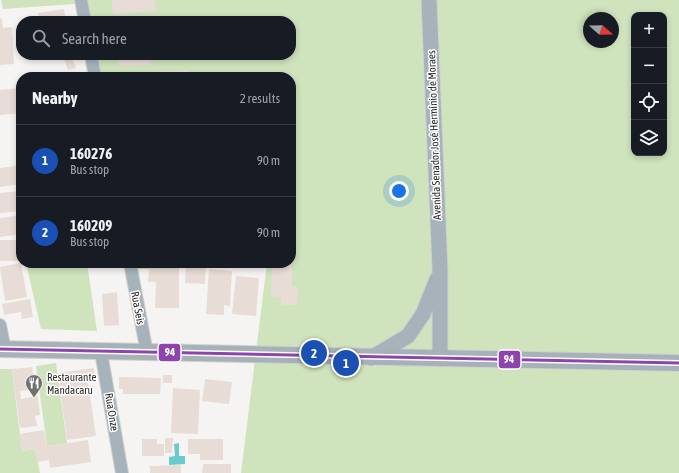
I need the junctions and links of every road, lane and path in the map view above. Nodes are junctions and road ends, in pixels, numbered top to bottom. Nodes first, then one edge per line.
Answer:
1 (81, 0) edge
2 (429, 0) edge
3 (84, 16) edge
4 (92, 60) edge
5 (94, 72) edge
6 (131, 268) edge
7 (440, 270) junction
8 (0, 325) edge
9 (3, 349) edge
10 (101, 352) junction
11 (147, 353) junction
12 (371, 358) junction
13 (440, 359) junction
14 (679, 363) edge
15 (122, 473) edge

1 - 3 street
2 - 7 street, Avenida Senador José Hermínio de Moraes
4 - 5 street
6 - 11 street, Rua Seis
7 - 12 street, Avenida Senador José Hermínio de Moraes
7 - 13 street, Avenida Senador José Hermínio de Moraes
8 - 9 street
9 - 10 main road
10 - 11 main road
10 - 15 street, Rua Onze
11 - 12 main road
12 - 13 main road
13 - 14 main road

